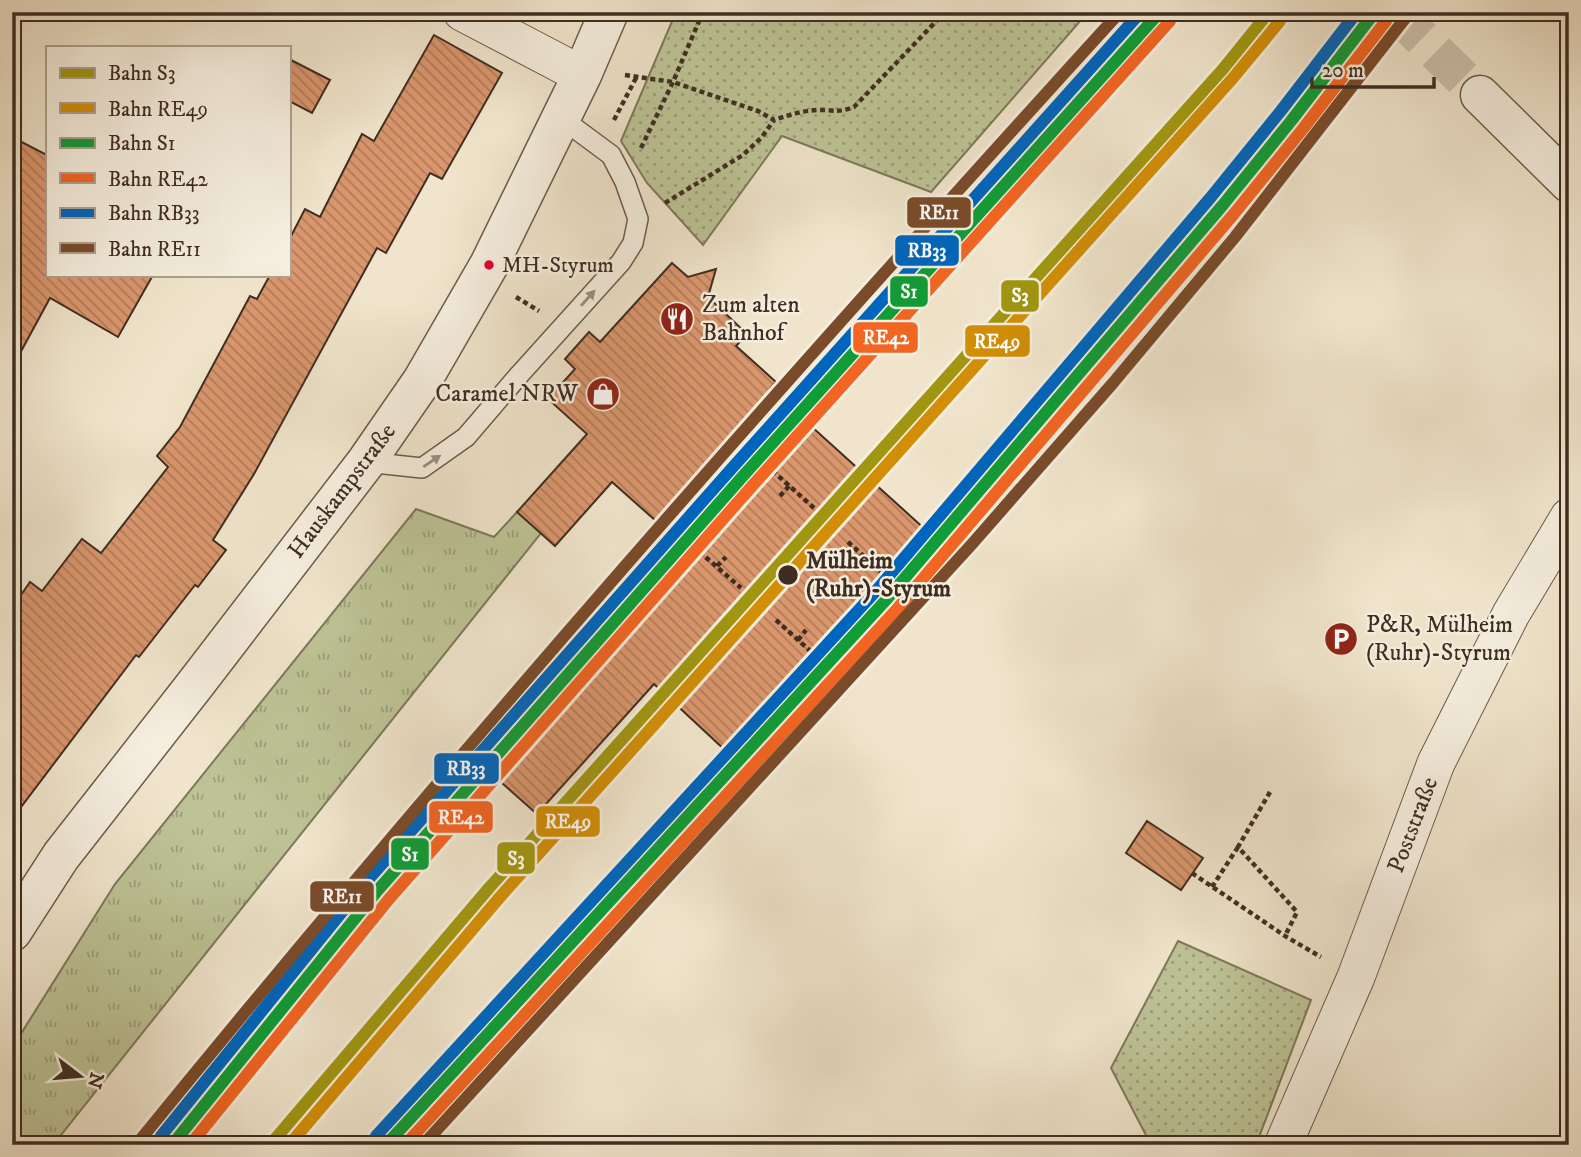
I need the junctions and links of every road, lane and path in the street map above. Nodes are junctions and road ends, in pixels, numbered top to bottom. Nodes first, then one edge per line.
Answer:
1 (462, 12) edge
2 (609, 12) edge
3 (703, 12) edge
4 (945, 12) edge
5 (582, 75) junction
6 (637, 76) junction
7 (673, 82) junction
8 (1480, 95) tunnel mouth
9 (561, 118) junction
10 (774, 120) junction
11 (601, 147) junction
12 (625, 182) junction
13 (1569, 183) edge
14 (638, 219) junction
15 (366, 461) junction
16 (765, 465) dead end
17 (789, 486) junction
18 (780, 496) dead end
19 (814, 508) dead end
20 (1569, 517) edge
21 (848, 542) dead end
22 (693, 546) dead end
23 (726, 557) dead end
24 (869, 560) junction
25 (716, 566) junction
26 (862, 569) dead end
27 (889, 579) dead end
28 (741, 588) dead end
29 (776, 620) dead end
30 (806, 630) dead end
31 (798, 640) junction
32 (818, 658) dead end
33 (1270, 792) dead end
34 (1238, 847) junction
35 (1192, 873) dead end
36 (1212, 887) junction
37 (12, 932) edge
38 (1283, 1145) edge

1 - 5 street
2 - 5 street, Hauskampstraße
3 - 7 path
4 - 10 path
5 - 6 path
5 - 9 street, Hauskampstraße
6 - 7 path
6 - 11 path
7 - 10 path
7 - 12 path
8 - 13 street
9 - 11 lane
9 - 15 street, Hauskampstraße
10 - 14 path
11 - 12 lane
12 - 14 lane
15 -> 14 lane
15 - 37 street, Hauskampstraße
16 - 17 path
17 - 18 path
17 - 19 path
20 - 38 street, Poststraße
21 - 24 path
22 - 25 path
23 - 25 path
24 - 26 path
24 - 27 path
25 - 28 path
29 - 31 path
30 - 31 path
31 - 32 path
33 - 34 path
34 - 36 path
34 - 36 path
35 - 36 path

